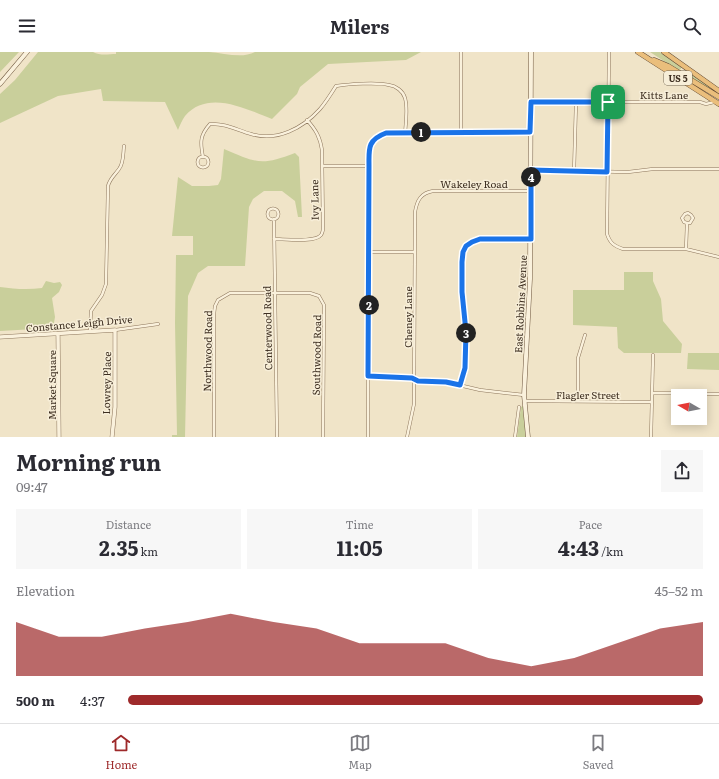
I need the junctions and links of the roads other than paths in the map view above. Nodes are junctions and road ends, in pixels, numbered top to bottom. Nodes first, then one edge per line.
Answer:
1 (27, 52) edge
2 (461, 52) edge
3 (531, 52) edge
4 (609, 52) edge
5 (638, 52) edge
6 (664, 52) edge
7 (650, 60) junction
8 (686, 68) junction
9 (678, 72) junction
10 (0, 84) edge
11 (719, 91) edge
12 (703, 94) junction
13 (718, 101) edge
14 (531, 102) junction
15 (608, 102) junction
16 (700, 102) junction
17 (576, 103) junction
18 (308, 120) junction
19 (405, 132) junction
20 (461, 132) junction
21 (530, 132) junction
22 (124, 146) dead end
23 (203, 157) junction
24 (322, 166) junction
25 (369, 166) junction
26 (719, 169) edge
27 (531, 170) junction
28 (574, 172) junction
29 (607, 172) junction
30 (531, 191) junction
31 (419, 198) joint
32 (274, 219) junction
33 (687, 224) junction
34 (274, 239) junction
35 (531, 239) junction
36 (686, 249) junction
37 (369, 252) junction
38 (415, 252) junction
39 (719, 257) edge
40 (274, 292) junction
41 (158, 324) dead end
42 (115, 330) junction
43 (90, 332) junction
44 (58, 334) junction
45 (585, 335) dead end
46 (0, 337) edge
47 (653, 355) dead end
48 (368, 376) junction
49 (414, 380) junction
50 (460, 385) junction
51 (652, 393) junction
52 (719, 394) edge
53 (524, 395) junction
54 (525, 401) junction
55 (578, 401) junction
56 (652, 402) junction
57 (519, 407) dead end
58 (59, 437) edge
59 (112, 437) edge
60 (214, 437) edge
61 (277, 437) edge
62 (323, 437) edge
63 (368, 437) edge
64 (407, 437) edge
65 (515, 437) edge
66 (528, 437) edge
67 (651, 437) edge

1 - 10 main road
2 - 20 street
3 - 14 main road, East Robbins Avenue
4 - 15 street
5 - 7 highway, US 5
6 - 8 highway, US 5
7 - 9 highway
7 - 12 highway, US 5
8 - 9 highway
8 - 11 highway, US 5
9 - 13 highway
12 - 13 highway, US 5
12 - 16 street, Kitts Lane
13 - 16 street, Kitts Lane
14 - 17 street, Kitts Lane
14 - 21 main road, East Robbins Avenue
15 - 16 street, Kitts Lane
15 - 17 street, Kitts Lane
15 - 29 street
17 - 28 street
18 - 19 street
18 - 23 street
18 - 24 street, Ivy Lane
19 - 20 street
19 - 25 street
20 - 21 street
21 - 27 main road, East Robbins Avenue
22 - 43 street
23 - 23 street
24 - 25 street
24 - 34 street, Ivy Lane
25 - 37 street
26 - 29 street
27 - 28 street
27 - 30 main road, East Robbins Avenue
28 - 29 street
29 - 36 street
30 - 31 street, Wakeley Road
30 - 35 main road, East Robbins Avenue
31 - 38 street, Cheney Lane
32 - 32 street, Centerwood Road
32 - 34 street, Centerwood Road
33 - 33 street
33 - 36 street
34 - 40 street, Centerwood Road
35 - 50 street
35 - 53 main road, East Robbins Avenue
36 - 39 street
37 - 38 street
37 - 48 street
38 - 49 street, Cheney Lane
40 - 60 street, Northwood Road
40 - 61 street, Centerwood Road
40 - 62 street, Southwood Road
41 - 42 street, Constance Leigh Drive
42 - 43 street, Constance Leigh Drive
42 - 59 street, Lowrey Place
43 - 44 street, Constance Leigh Drive
44 - 46 street, Constance Leigh Drive
44 - 58 street, Market Square
45 - 55 street
47 - 51 street
48 - 49 street
48 - 63 street
49 - 50 street
49 - 64 street, Cheney Lane
50 - 53 street
51 - 52 street
51 - 56 street
53 - 54 main road, East Robbins Avenue
54 - 55 street, Flagler Street
54 - 66 main road, East Robbins Avenue
55 - 56 street, Flagler Street
56 - 67 street
57 - 65 street

